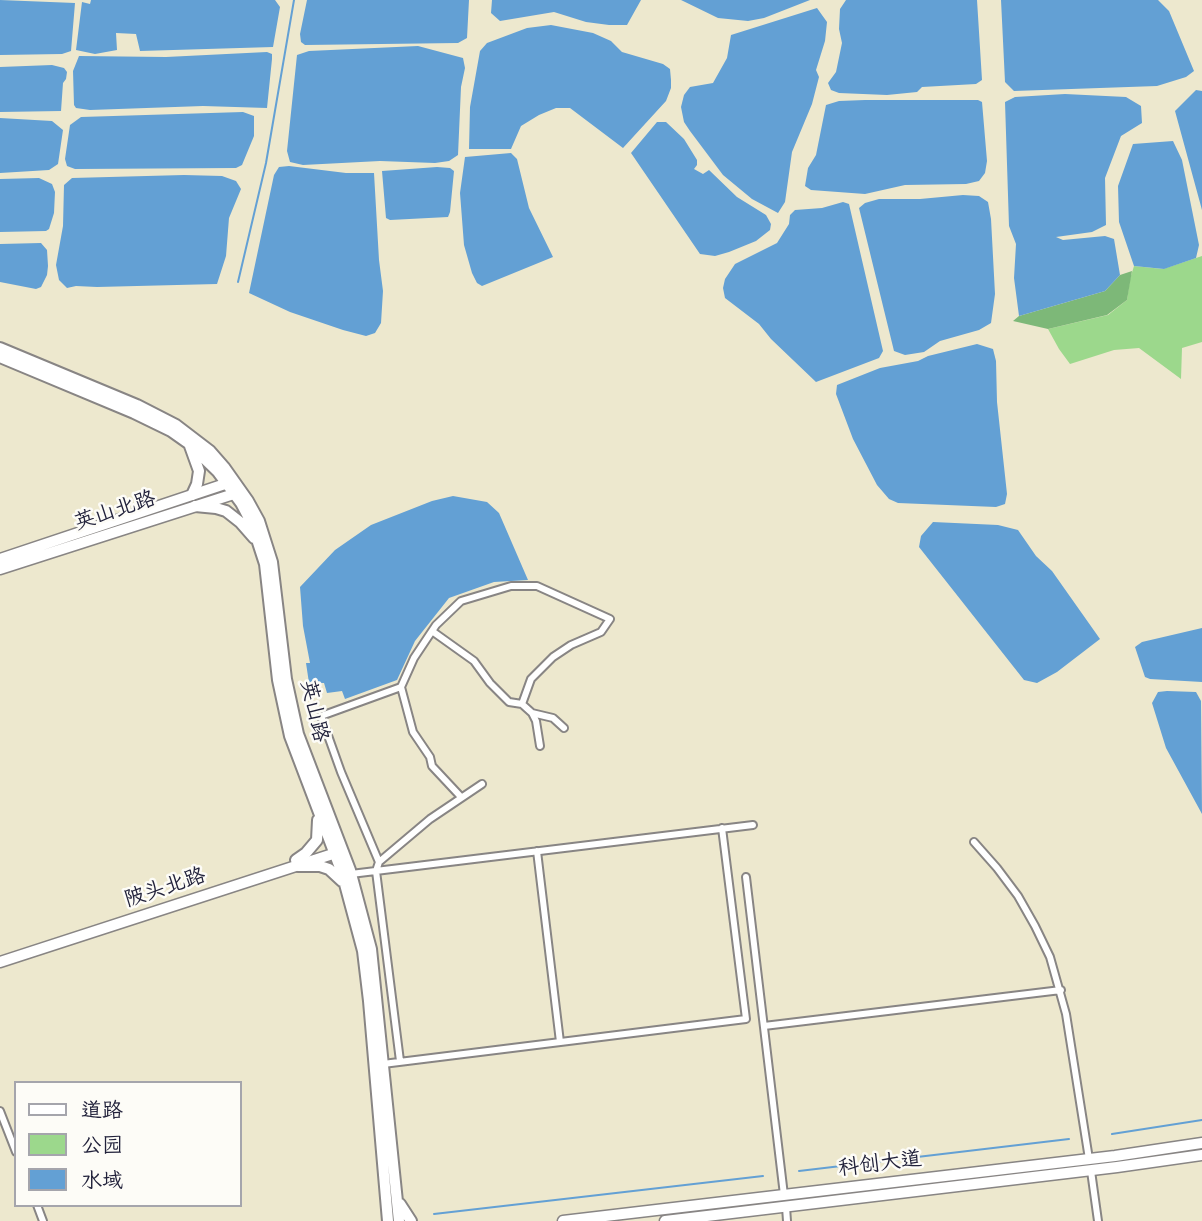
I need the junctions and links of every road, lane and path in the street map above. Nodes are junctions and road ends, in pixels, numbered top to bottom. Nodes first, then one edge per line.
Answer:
1 (0, 348) edge
2 (0, 357) edge
3 (188, 443) junction
4 (231, 482) junction
5 (239, 493) junction
6 (193, 501) junction
7 (259, 544) junction
8 (0, 559) edge
9 (0, 569) edge
10 (432, 631) junction
11 (401, 687) junction
12 (522, 704) junction
13 (532, 713) junction
14 (564, 727) dead end
15 (540, 746) dead end
16 (482, 784) dead end
17 (461, 797) junction
18 (316, 807) junction
19 (753, 825) dead end
20 (722, 828) junction
21 (974, 842) dead end
22 (338, 849) junction
23 (537, 851) junction
24 (379, 862) junction
25 (297, 863) junction
26 (376, 871) junction
27 (351, 874) junction
28 (746, 877) dead end
29 (348, 892) junction
30 (0, 956) edge
31 (0, 962) edge
32 (1061, 990) junction
33 (764, 1026) junction
34 (561, 1042) junction
35 (400, 1061) junction
36 (383, 1063) junction
37 (0, 1111) edge
38 (1202, 1143) edge
39 (14, 1147) edge
40 (1202, 1155) edge
41 (1089, 1159) junction
42 (1091, 1171) junction
43 (384, 1188) junction
44 (396, 1195) junction
45 (784, 1195) junction
46 (786, 1207) junction
47 (379, 1221) edge
48 (388, 1221) edge
49 (400, 1221) edge
50 (411, 1221) edge
51 (563, 1221) edge
52 (665, 1221) edge
53 (788, 1221) edge
54 (1098, 1221) edge

1 - 4 main road, 英山路
2 - 3 main road, 英山路
3 - 4 main road, 英山路
3 - 6 main road
4 - 5 main road, 英山路
4 - 6 main road, 英山北路
5 - 6 main road, 英山北路
5 - 7 main road, 英山路
5 - 22 main road, 英山路
6 - 7 main road
6 - 8 main road, 英山北路
6 - 9 main road, 英山北路
7 - 18 main road, 英山路
10 - 11 street
10 - 12 street
10 - 12 street
11 - 17 street
11 - 24 street
12 - 13 street
13 - 14 street
13 - 15 street
16 - 17 street
17 - 24 street
18 - 22 main road, 英山路
18 - 25 main road
19 - 20 street
20 - 23 street
20 - 34 street
21 - 32 street
22 - 25 main road, 陂头北路
22 - 27 main road, 英山路
22 - 29 main road, 英山路
23 - 26 street
23 - 34 street
24 - 26 street
25 - 29 main road
25 - 30 main road, 陂头北路
25 - 31 main road, 陂头北路
26 - 27 street
26 - 35 street
27 - 36 main road, 英山路
28 - 33 street
29 - 43 main road, 英山路
32 - 33 street
32 - 41 street
33 - 45 street
34 - 35 street
35 - 36 street
36 - 44 main road, 英山路
37 - 39 street
38 - 41 main road, 科创大道
40 - 42 main road, 科创大道
41 - 45 main road, 科创大道
42 - 46 main road, 科创大道
42 - 54 street
43 - 47 main road
43 - 48 main road, 英山路
44 - 49 main road, 英山路
44 - 50 main road
45 - 51 main road, 科创大道
46 - 52 main road, 科创大道
46 - 53 street

